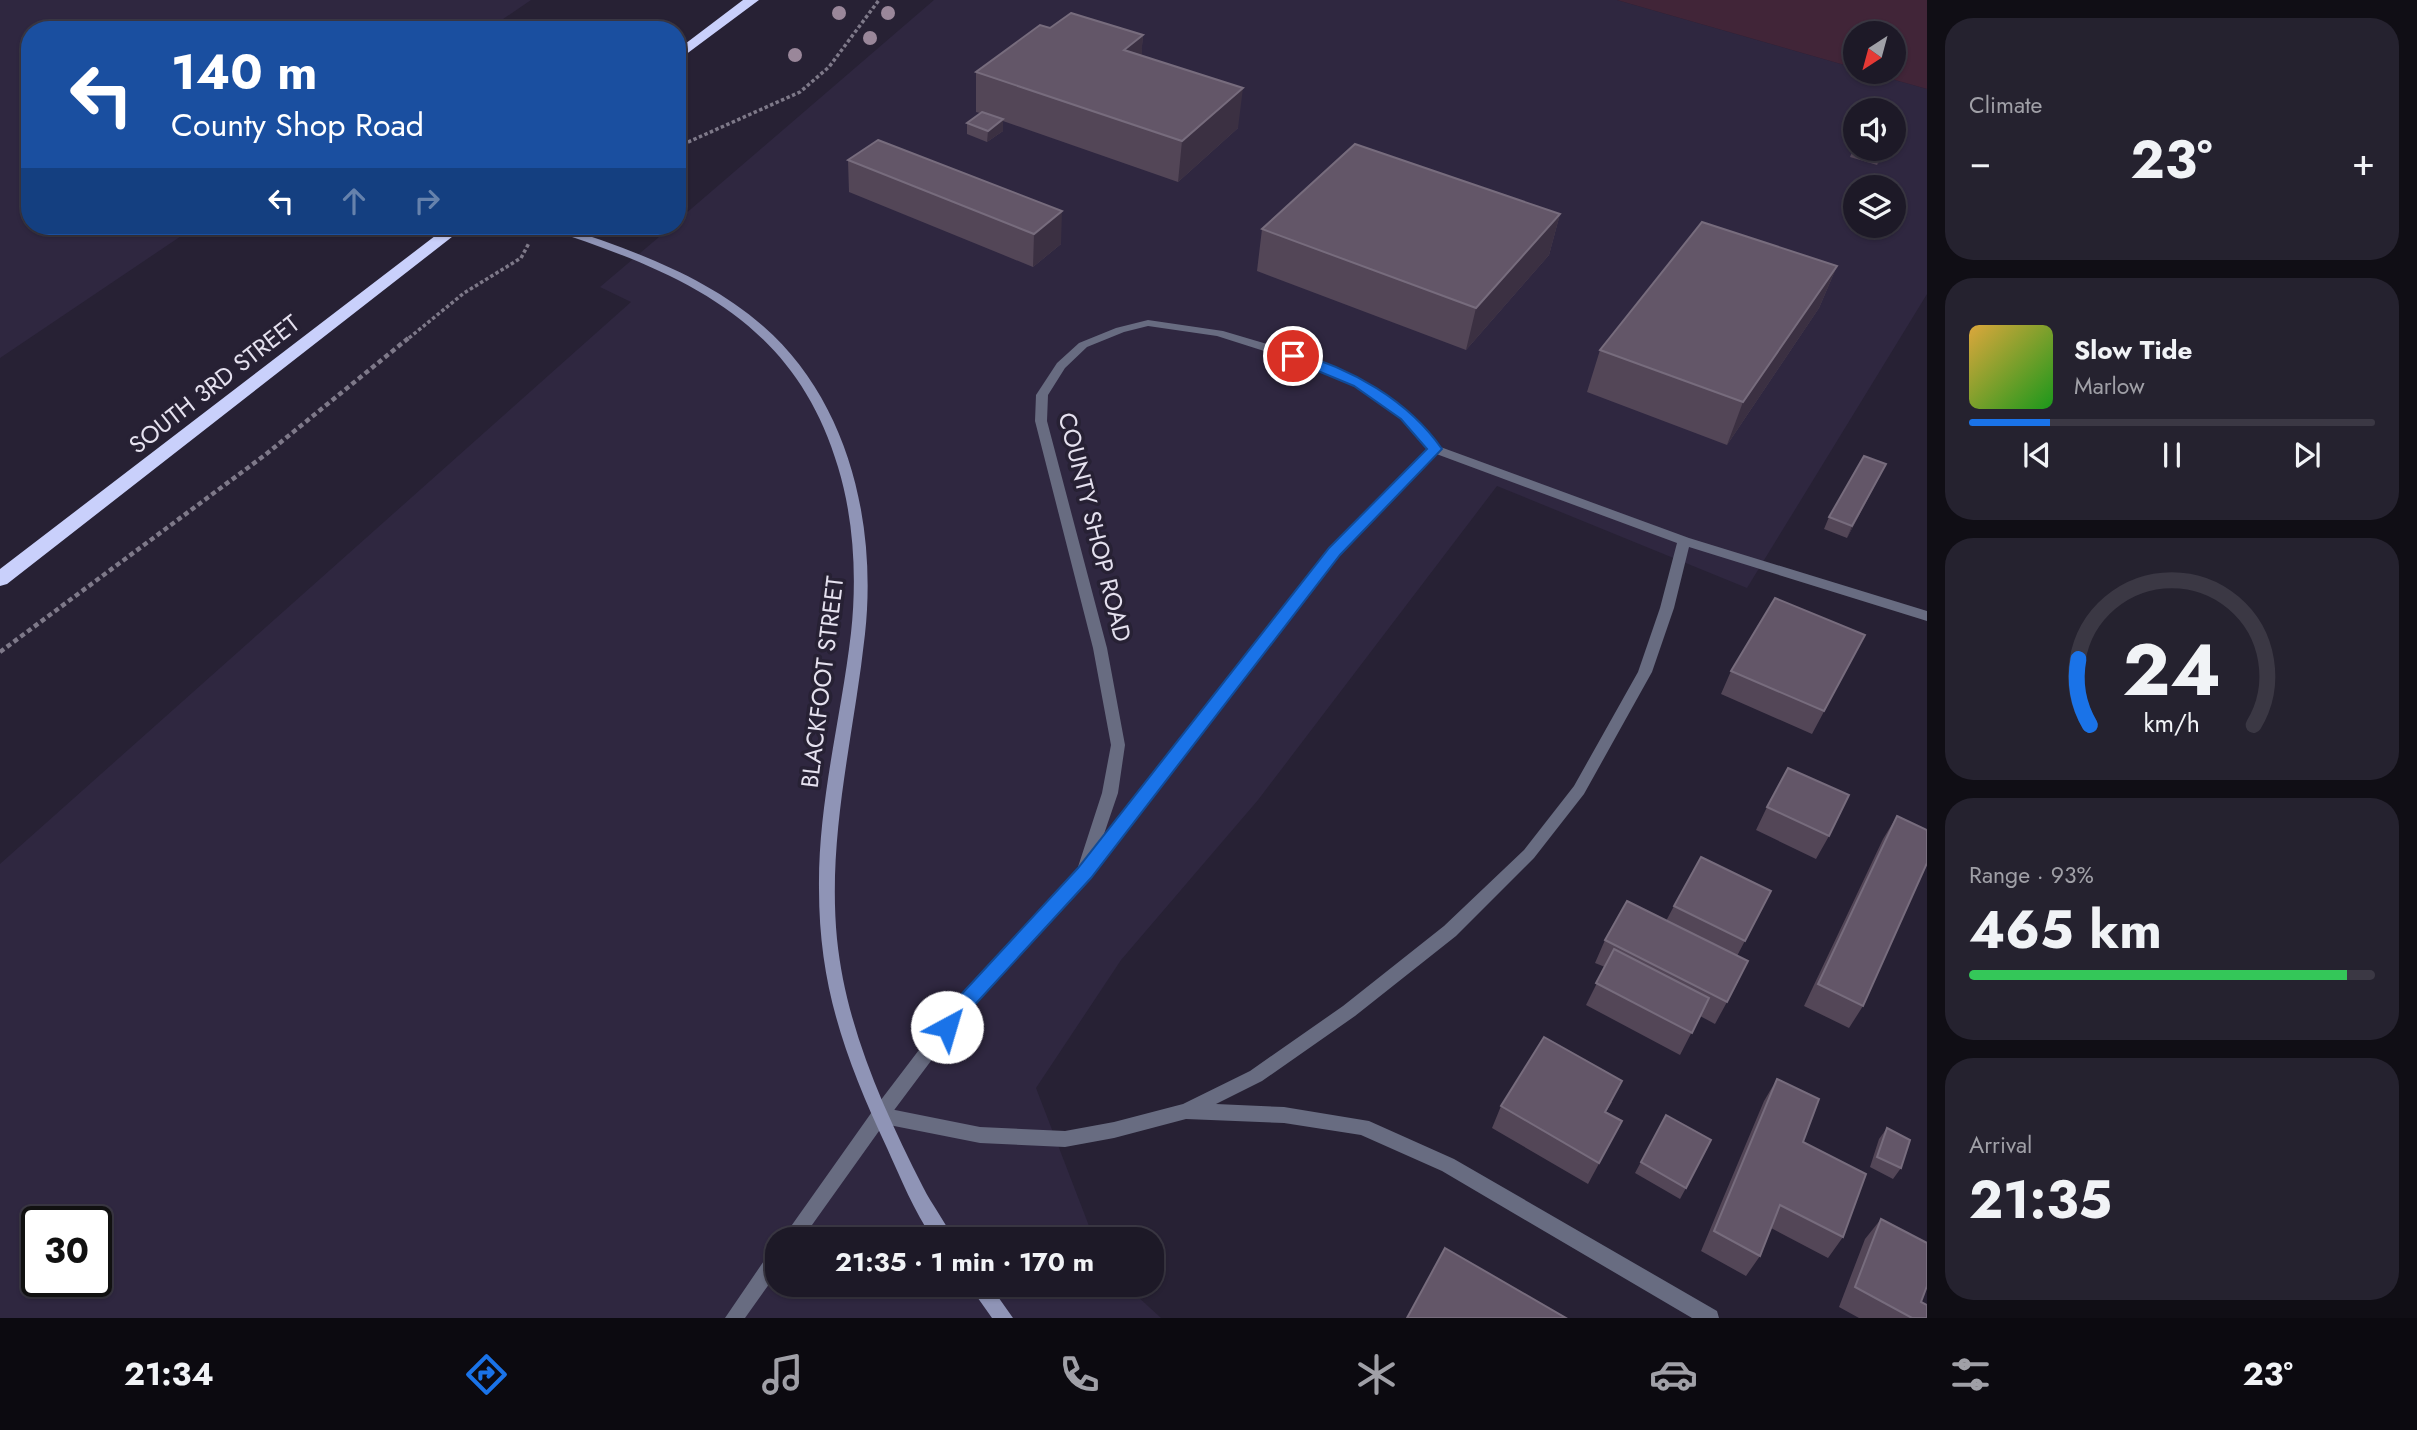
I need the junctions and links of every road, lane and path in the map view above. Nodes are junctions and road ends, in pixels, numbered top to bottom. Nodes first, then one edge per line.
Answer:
1 (752, 0) edge
2 (879, 0) edge
3 (686, 50) edge
4 (686, 143) edge
5 (446, 235) edge
6 (577, 235) edge
7 (533, 236) dead end
8 (1435, 449) junction
9 (1684, 541) junction
10 (0, 579) edge
11 (1927, 616) edge
12 (0, 652) edge
13 (1084, 873) junction
14 (1186, 1111) junction
15 (880, 1115) junction
16 (800, 1227) edge
17 (935, 1227) edge
18 (765, 1275) edge
19 (987, 1297) edge
20 (734, 1318) edge
21 (1004, 1318) edge
22 (1710, 1318) edge

1 - 3 highway
2 - 4 path
5 - 10 highway, SOUTH 3RD STREET
6 - 15 street, BLACKFOOT STREET
7 - 12 path
8 - 9 street
8 - 13 street, COUNTY SHOP ROAD
8 - 13 street, COUNTY SHOP ROAD
9 - 11 street
9 - 14 street
13 - 15 street, COUNTY SHOP ROAD
14 - 15 street
14 - 22 street
15 - 16 street, COUNTY SHOP ROAD
15 - 17 street, BLACKFOOT STREET
18 - 20 street
19 - 21 street

